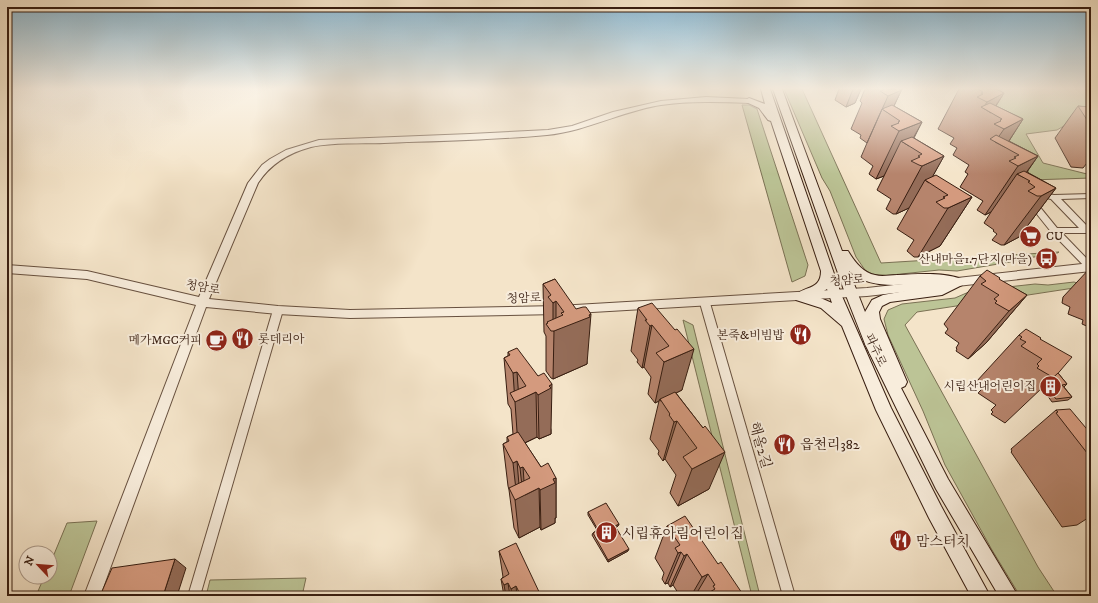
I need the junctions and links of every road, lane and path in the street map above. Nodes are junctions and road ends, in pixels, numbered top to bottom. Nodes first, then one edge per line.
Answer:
1 (606, 117) edge
2 (771, 117) edge
3 (775, 117) edge
4 (787, 117) edge
5 (778, 124) junction
6 (814, 190) junction
7 (1091, 196) edge
8 (1054, 197) junction
9 (1088, 230) edge
10 (1055, 231) junction
11 (826, 265) junction
12 (1091, 268) edge
13 (7, 269) edge
14 (958, 282) junction
15 (852, 293) junction
16 (836, 294) junction
17 (801, 297) junction
18 (202, 302) junction
19 (705, 303) junction
20 (278, 310) junction
21 (851, 331) junction
22 (921, 442) junction
23 (92, 596) edge
24 (194, 596) edge
25 (789, 596) edge
26 (981, 596) edge
27 (1009, 596) edge

1 - 18 street
2 - 5 main road
3 - 5 main road, 파주로
4 - 6 main road, 파주로
5 - 11 main road, 파주로
6 - 14 main road
6 - 15 main road, 파주로
7 - 8 street
8 - 9 street
8 - 10 street
9 - 10 street
10 - 12 street
11 - 16 main road, 파주로
11 - 17 main road
12 - 14 street, 청암로
13 - 18 street, 청암로
14 - 15 street, 청암로
14 - 22 main road
15 - 16 street, 청암로
15 - 22 main road, 파주로
16 - 17 street, 청암로
16 - 21 main road, 파주로
17 - 19 street, 청암로
17 - 21 main road
18 - 20 street, 청암로
18 - 23 street
19 - 20 street, 청암로
19 - 25 street, 해올2길
20 - 24 street
21 - 26 main road, 파주로
22 - 27 main road, 파주로

